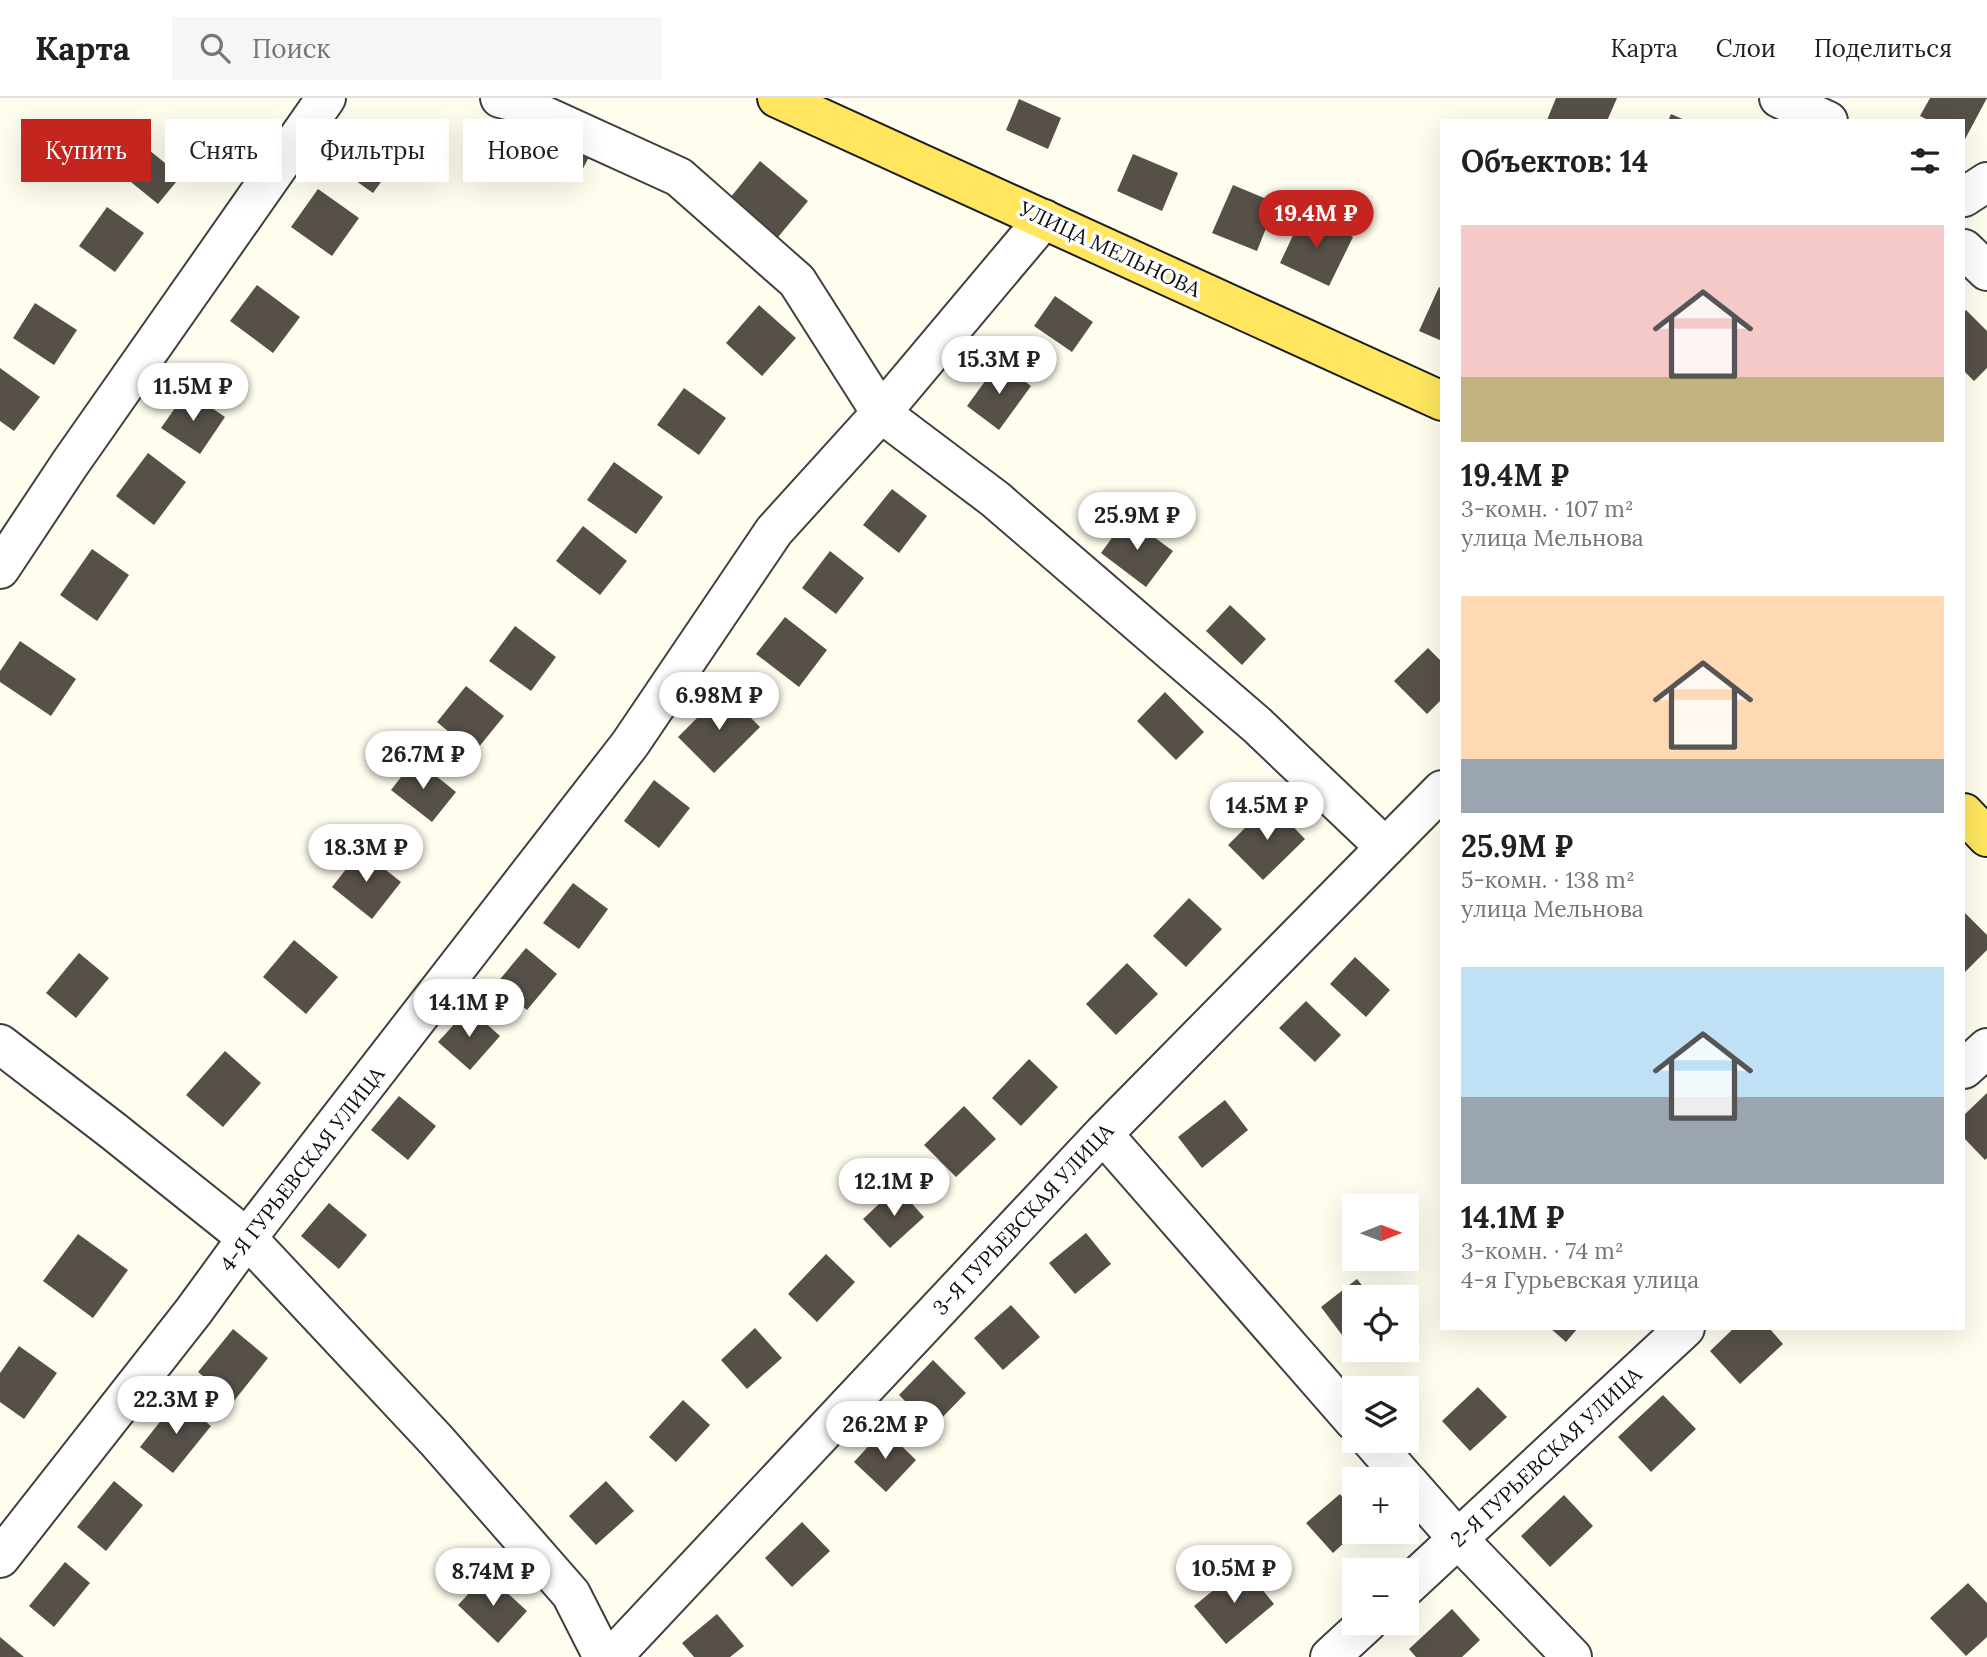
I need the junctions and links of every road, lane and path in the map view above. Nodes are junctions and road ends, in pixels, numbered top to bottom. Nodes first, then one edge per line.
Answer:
1 (326, 98) edge
2 (500, 98) edge
3 (777, 98) edge
4 (1779, 98) edge
5 (1824, 119) edge
6 (1987, 182) edge
7 (1965, 196) edge
8 (1044, 219) junction
9 (1965, 250) edge
10 (1987, 271) edge
11 (1440, 400) edge
12 (881, 413) junction
13 (0, 569) edge
14 (1440, 792) edge
15 (1965, 814) edge
16 (1987, 837) edge
17 (1385, 847) junction
18 (0, 1044) edge
19 (1987, 1048) edge
20 (1965, 1068) edge
21 (1103, 1133) junction
22 (247, 1238) junction
23 (1683, 1330) edge
24 (1342, 1407) edge
25 (1382, 1453) edge
26 (1395, 1467) edge
27 (1419, 1495) edge
28 (1458, 1539) junction
29 (0, 1558) edge
30 (1419, 1575) edge
31 (1354, 1635) edge
32 (603, 1657) edge
33 (612, 1657) edge
34 (1330, 1657) edge
35 (1572, 1657) edge

1 - 13 street
2 - 12 street
3 - 8 main road, УЛИЦА МЕЛЬНОВА
4 - 5 street
6 - 7 street
8 - 11 main road, УЛИЦА МЕЛЬНОВА
8 - 12 street, 4-Я ГУРЬЕВСКАЯ УЛИЦА
9 - 10 street
12 - 17 street
12 - 22 street, 4-Я ГУРЬЕВСКАЯ УЛИЦА
14 - 17 street, 3-Я ГУРЬЕВСКАЯ УЛИЦА
15 - 16 main road
17 - 21 street, 3-Я ГУРЬЕВСКАЯ УЛИЦА
18 - 22 street
19 - 20 street
21 - 24 street
21 - 33 street, 3-Я ГУРЬЕВСКАЯ УЛИЦА
22 - 29 street, 4-Я ГУРЬЕВСКАЯ УЛИЦА
22 - 32 street
23 - 28 street, 2-Я ГУРЬЕВСКАЯ УЛИЦА
25 - 26 street
27 - 28 street
28 - 30 street, 2-Я ГУРЬЕВСКАЯ УЛИЦА
28 - 35 street
31 - 34 street

